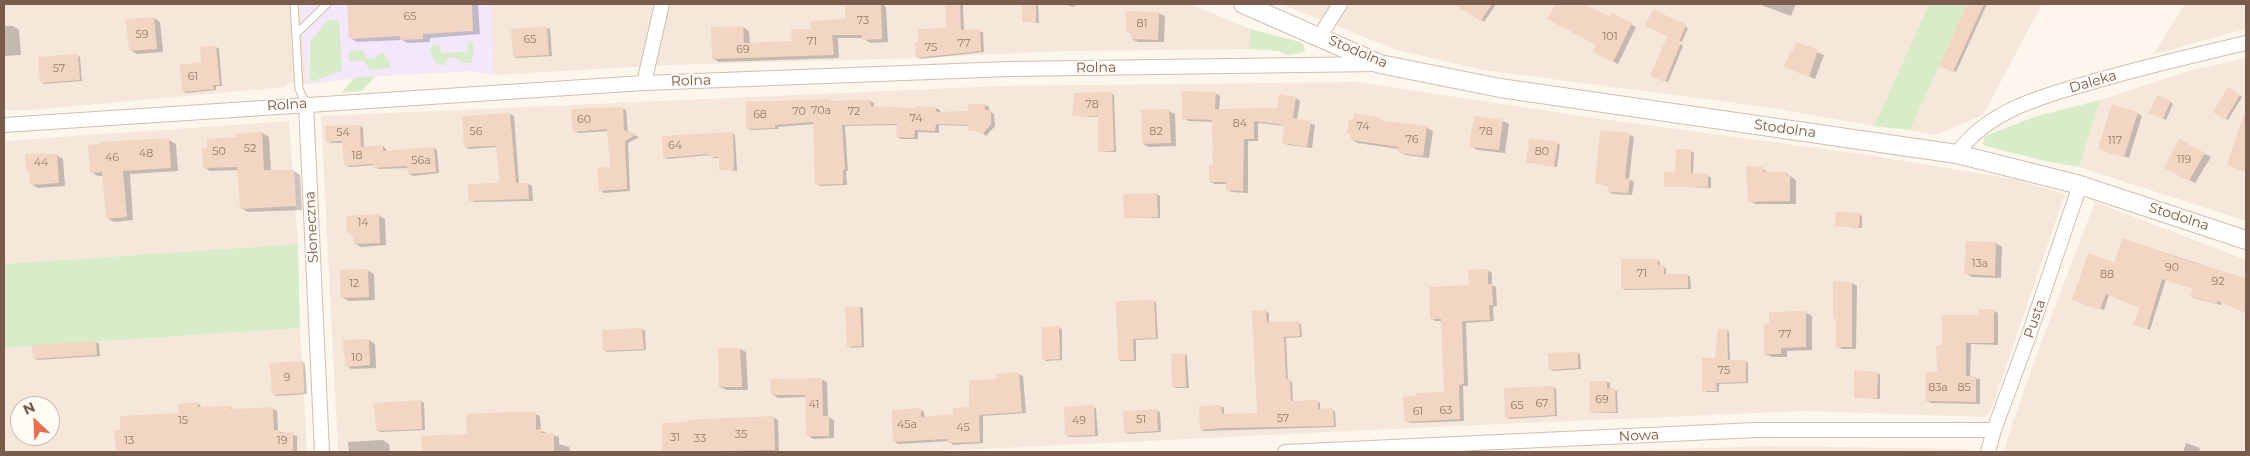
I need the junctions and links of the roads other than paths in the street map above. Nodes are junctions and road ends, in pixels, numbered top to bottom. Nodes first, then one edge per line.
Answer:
1 (294, 4) edge
2 (327, 4) edge
3 (662, 4) edge
4 (1243, 4) edge
5 (1340, 4) edge
6 (296, 34) junction
7 (1320, 36) junction
8 (2246, 43) edge
9 (1380, 64) junction
10 (644, 83) junction
11 (306, 104) junction
12 (4, 125) edge
13 (1957, 154) junction
14 (2080, 184) junction
15 (2246, 240) edge
16 (1994, 430) junction
17 (322, 452) edge
18 (1285, 452) edge
19 (1988, 452) edge

1 - 6 lane, Słoneczna
2 - 6 lane
3 - 10 street
4 - 7 street, Stodolna
5 - 7 street, Stodolna
6 - 11 lane, Słoneczna
7 - 9 street, Stodolna
8 - 13 street, Daleka
9 - 10 street, Rolna
9 - 13 street, Stodolna
10 - 11 street, Rolna
11 - 12 street, Rolna
11 - 17 street, Słoneczna
13 - 14 street, Stodolna
14 - 15 street, Stodolna
14 - 16 street, Pusta
16 - 18 street, Nowa
16 - 19 street, Pusta

